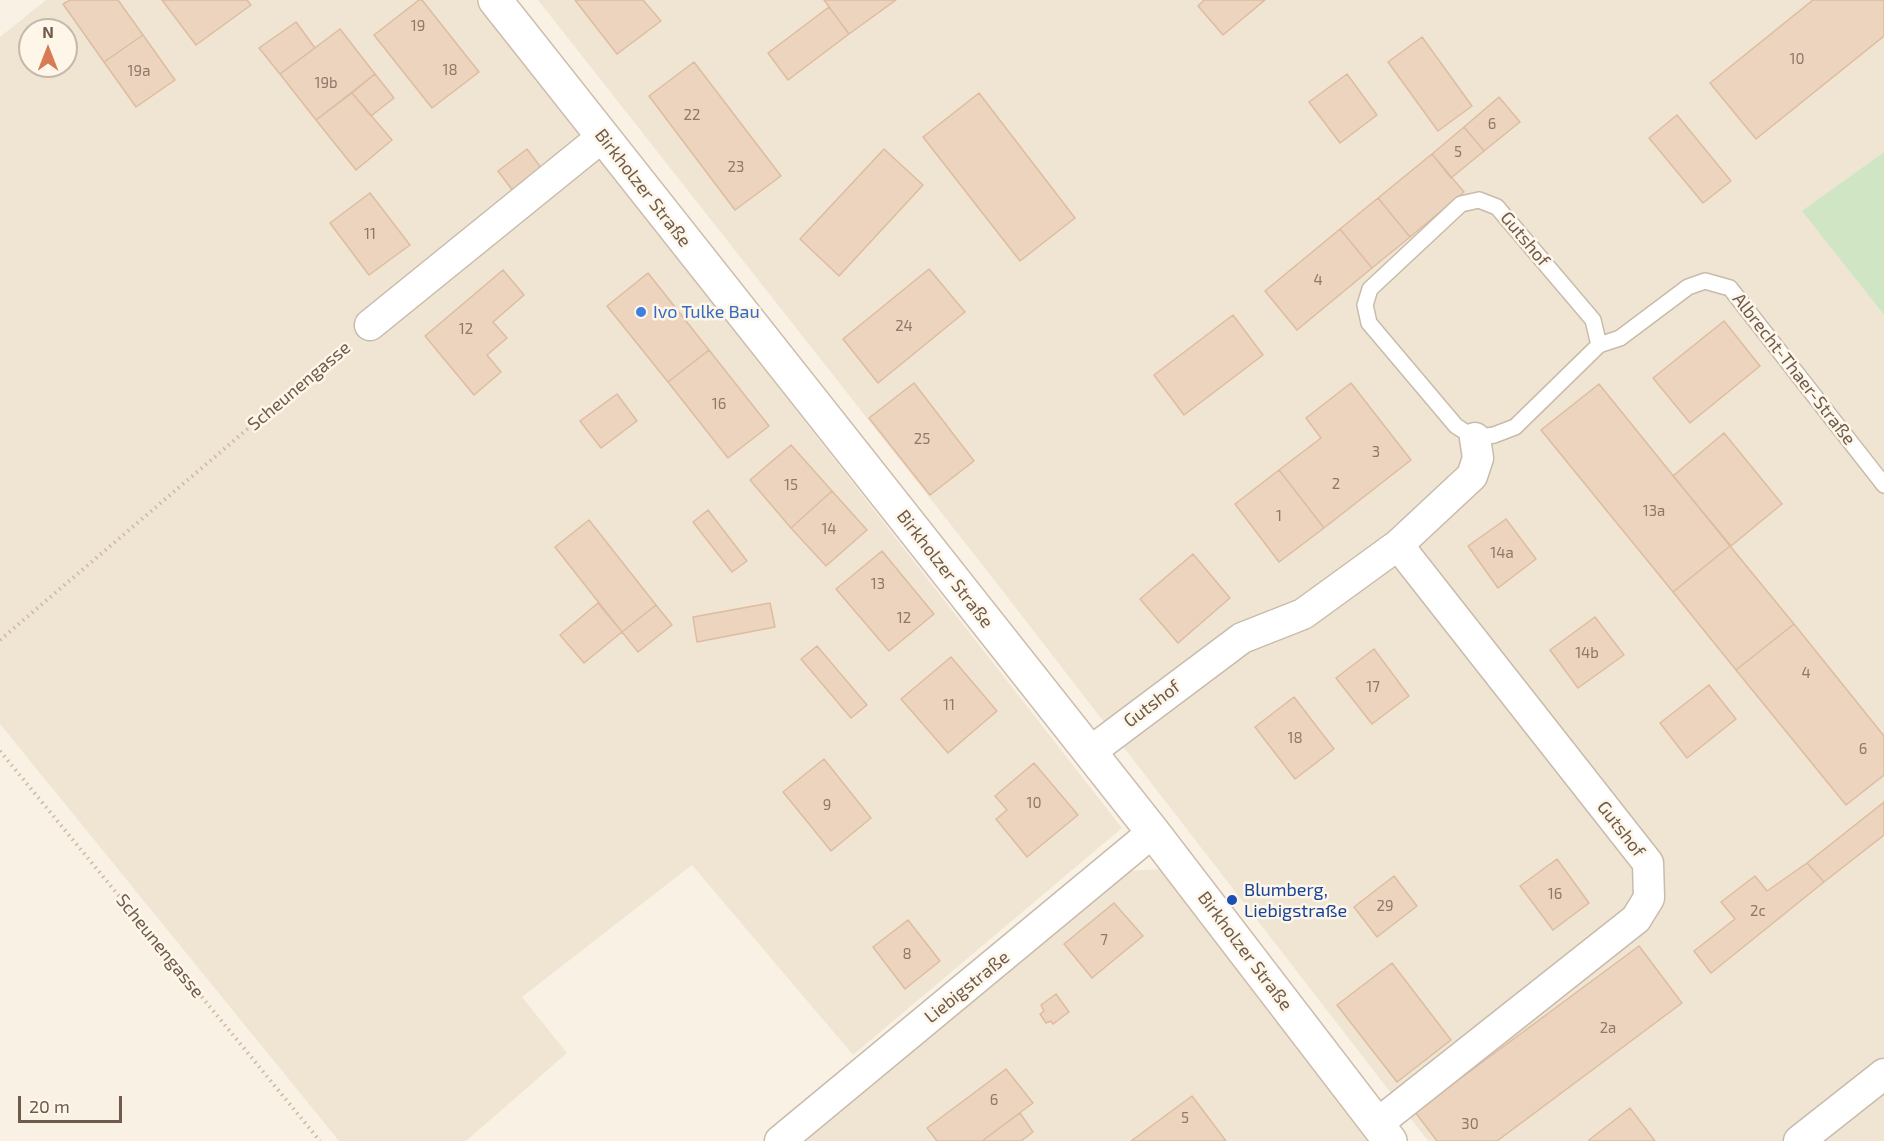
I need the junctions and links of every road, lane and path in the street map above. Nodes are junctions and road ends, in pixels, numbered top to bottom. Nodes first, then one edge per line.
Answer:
1 (495, 0) edge
2 (602, 136) junction
3 (370, 325) joint
4 (1599, 345) junction
5 (1475, 438) junction
6 (1884, 485) edge
7 (1398, 544) junction
8 (0, 640) edge
9 (0, 751) edge
10 (1090, 752) junction
11 (1153, 832) junction
12 (1884, 1074) edge
13 (1384, 1133) edge
14 (320, 1141) edge
15 (780, 1141) edge
16 (1799, 1141) edge

1 - 2 main road, Birkholzer Straße
2 - 3 street
2 - 10 main road, Birkholzer Straße
3 - 8 path, Scheunengasse
4 - 5 lane
4 - 5 lane, Gutshof
4 - 6 lane, Albrecht-Thaer-Straße
5 - 7 street, Gutshof
7 - 10 street, Gutshof
7 - 13 street, Gutshof
9 - 14 path, Scheunengasse
10 - 11 main road, Birkholzer Straße
11 - 13 main road, Birkholzer Straße
11 - 15 street, Liebigstraße
12 - 16 street

